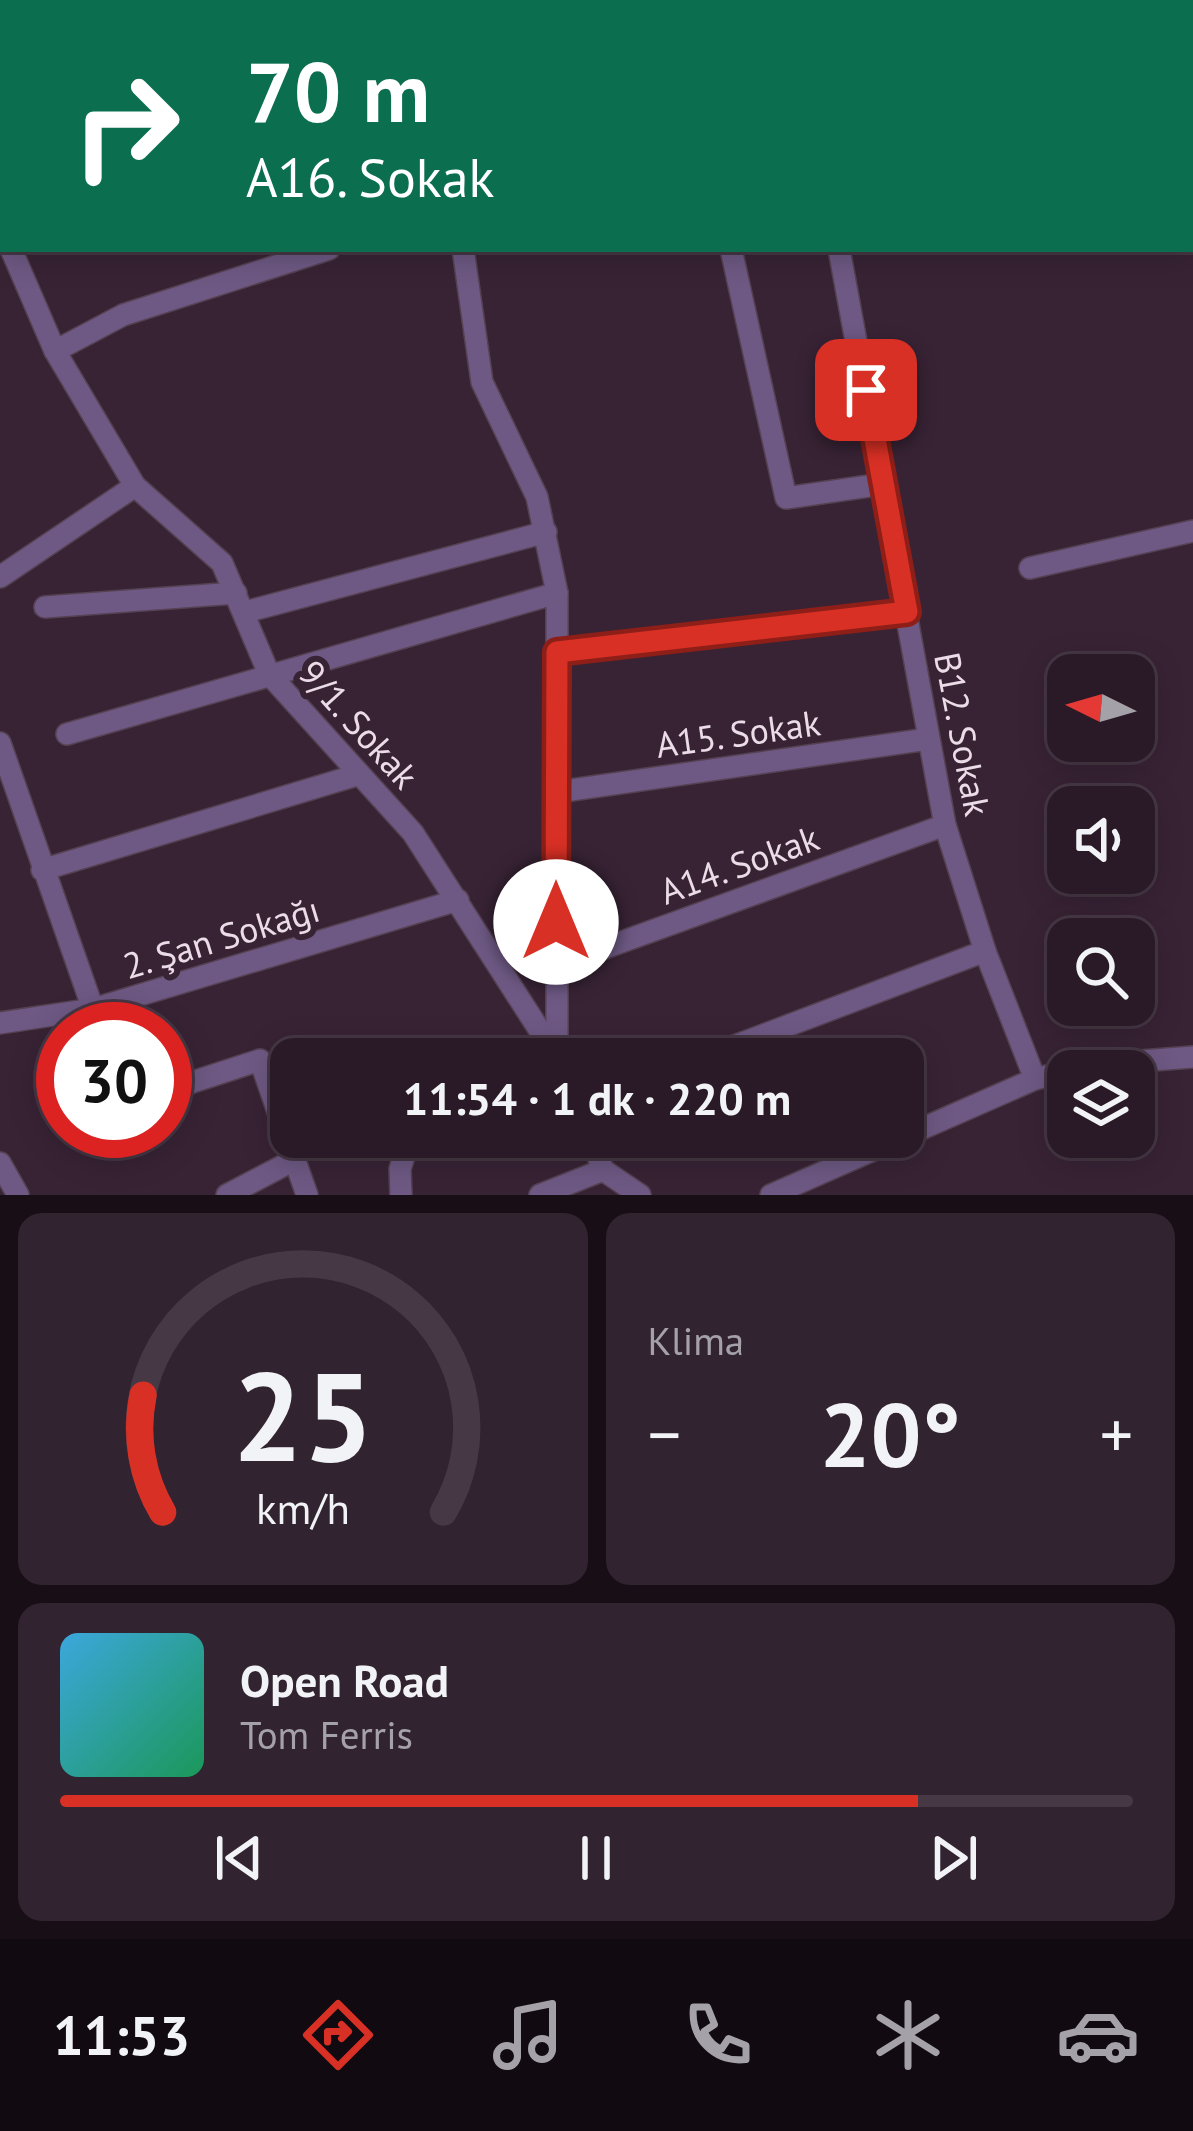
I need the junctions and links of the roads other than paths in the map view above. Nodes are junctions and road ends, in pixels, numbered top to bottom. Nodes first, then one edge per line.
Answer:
1 (11, 252) edge
2 (319, 252) edge
3 (463, 252) edge
4 (732, 252) edge
5 (840, 252) edge
6 (55, 350) junction
7 (883, 484) junction
8 (135, 486) junction
9 (1193, 531) edge
10 (546, 532) junction
11 (1030, 568) dead end
12 (0, 577) edge
13 (557, 592) junction
14 (241, 603) junction
15 (45, 607) dead end
16 (907, 612) junction
17 (557, 652) junction
18 (269, 674) junction
19 (67, 734) dead end
20 (928, 739) junction
21 (0, 743) edge
22 (357, 775) junction
23 (556, 792) junction
24 (945, 825) junction
25 (42, 870) junction
26 (458, 900) junction
27 (985, 951) junction
28 (556, 966) junction
29 (91, 1002) edge
30 (149, 1002) edge
31 (36, 1022) edge
32 (0, 1023) edge
33 (542, 1038) edge
34 (554, 1038) edge
35 (755, 1038) edge
36 (1193, 1057) edge
37 (1155, 1060) edge
38 (1047, 1076) edge
39 (1035, 1079) junction
40 (192, 1082) edge
41 (924, 1128) edge
42 (403, 1158) edge
43 (599, 1158) edge
44 (855, 1158) edge
45 (294, 1160) junction
46 (0, 1163) edge
47 (604, 1170) junction
48 (18, 1195) edge
49 (226, 1195) edge
50 (307, 1195) edge
51 (400, 1195) edge
52 (540, 1195) edge
53 (640, 1195) edge
54 (771, 1195) edge

1 - 6 street, 9/1. Sokak
2 - 6 street
3 - 10 street
4 - 7 street
5 - 7 street, B12. Sokak
6 - 8 street, 9/1. Sokak
7 - 16 street, B12. Sokak
8 - 12 street
8 - 14 street, 9/1. Sokak
9 - 11 street
10 - 13 street
10 - 14 street
13 - 17 street
13 - 18 street
14 - 15 street
14 - 18 street, 9/1. Sokak
16 - 17 street
16 - 20 street, B12. Sokak
17 - 23 street
18 - 19 street
18 - 22 street, 9/1. Sokak
20 - 23 street, A15. Sokak
20 - 24 street, B12. Sokak
21 - 25 street
22 - 25 street
22 - 26 street, 9/1. Sokak
23 - 28 street
24 - 27 street, B12. Sokak
24 - 28 street, A14. Sokak
25 - 29 street
26 - 30 street, 2. Şan Sokağı
26 - 33 street, 9/1. Sokak
27 - 35 street
27 - 39 street, B12. Sokak
28 - 34 street
31 - 32 street, 2. Şan Sokağı
36 - 37 street
38 - 39 street
39 - 41 street
40 - 45 street
42 - 51 street
43 - 47 street
44 - 54 street
45 - 49 street
45 - 50 street
46 - 48 street
47 - 52 street
47 - 53 street

